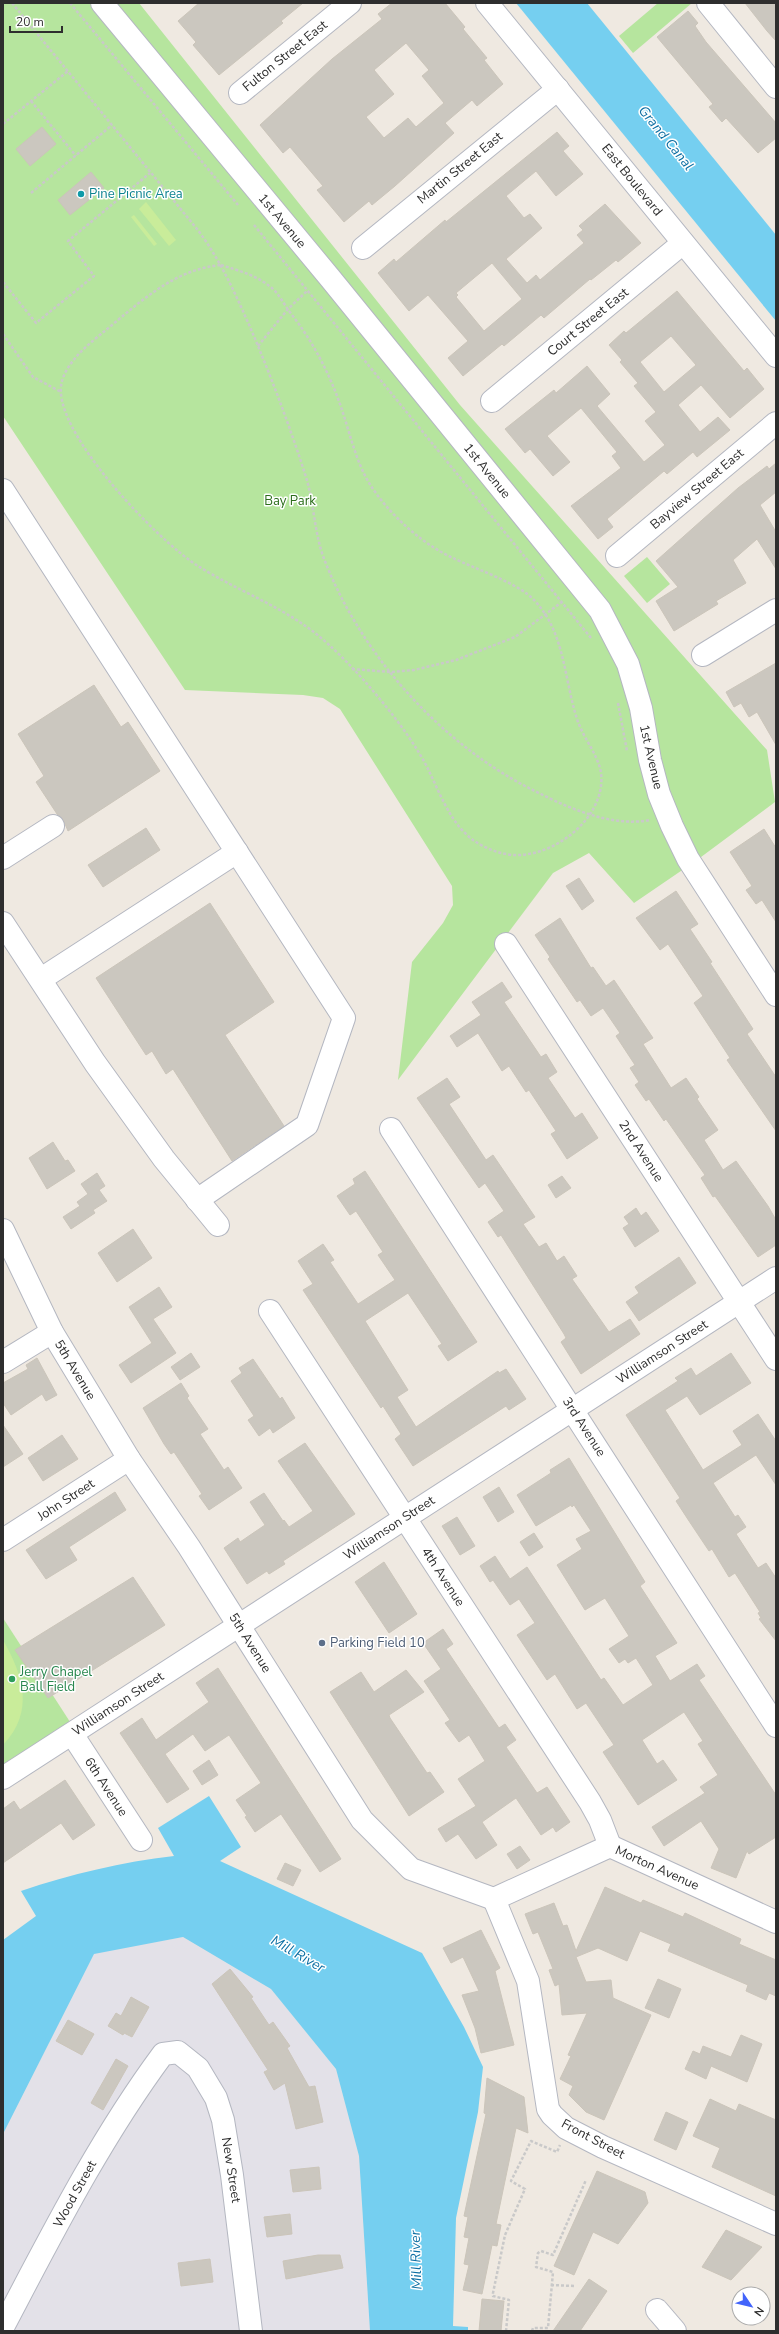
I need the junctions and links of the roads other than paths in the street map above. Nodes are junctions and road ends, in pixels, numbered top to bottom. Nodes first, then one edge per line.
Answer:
1 (102, 3) edge
2 (350, 3) edge
3 (487, 3) edge
4 (708, 3) edge
5 (776, 87) edge
6 (558, 89) junction
7 (240, 93) dead end
8 (684, 243) junction
9 (363, 248) dead end
10 (776, 356) edge
11 (492, 401) dead end
12 (776, 423) edge
13 (3, 490) edge
14 (618, 556) dead end
15 (776, 610) edge
16 (703, 655) dead end
17 (53, 826) dead end
18 (237, 852) junction
19 (3, 858) edge
20 (3, 923) edge
21 (506, 944) dead end
22 (41, 979) junction
23 (776, 994) edge
24 (391, 1129) dead end
25 (197, 1200) junction
26 (218, 1225) dead end
27 (3, 1230) edge
28 (776, 1278) edge
29 (739, 1302) junction
30 (270, 1311) dead end
31 (52, 1332) junction
32 (776, 1359) edge
33 (3, 1362) edge
34 (572, 1410) junction
35 (129, 1459) junction
36 (405, 1518) junction
37 (3, 1540) edge
38 (239, 1626) junction
39 (776, 1726) edge
40 (72, 1734) junction
41 (3, 1778) edge
42 (141, 1840) dead end
43 (610, 1846) junction
44 (494, 1899) junction
45 (776, 1922) edge
46 (155, 2064) joint
47 (776, 2224) edge
48 (657, 2310) dead end
49 (3, 2327) edge
50 (251, 2331) edge
51 (675, 2331) edge

1 - 23 street, 1st Avenue
2 - 7 street, Fulton Street East
3 - 6 street, East Boulevard
4 - 5 street
6 - 8 street, East Boulevard
6 - 9 street, Martin Street East
8 - 10 street, East Boulevard
8 - 11 street, Court Street East
12 - 14 street, Bayview Street East
13 - 18 street
15 - 16 street
17 - 19 street
18 - 22 street
18 - 25 street
20 - 22 street
21 - 29 street, 2nd Avenue
22 - 25 street
24 - 34 street, 3rd Avenue
25 - 26 street
27 - 31 street, 5th Avenue
28 - 29 street, Williamson Street
29 - 32 street, 2nd Avenue
29 - 34 street, Williamson Street
30 - 36 street, 4th Avenue
31 - 33 street
31 - 35 street, 5th Avenue
34 - 36 street, Williamson Street
34 - 39 street, 3rd Avenue
35 - 37 street, John Street
35 - 38 street, 5th Avenue
36 - 38 street, Williamson Street
36 - 43 street, 4th Avenue
38 - 40 street, Williamson Street
38 - 44 street, 5th Avenue
40 - 41 street, Williamson Street
40 - 42 street, 6th Avenue
43 - 44 street, Morton Avenue
43 - 45 street, Morton Avenue
44 - 47 street, Front Street
46 - 49 street, Wood Street
46 - 50 street, New Street
48 - 51 street

